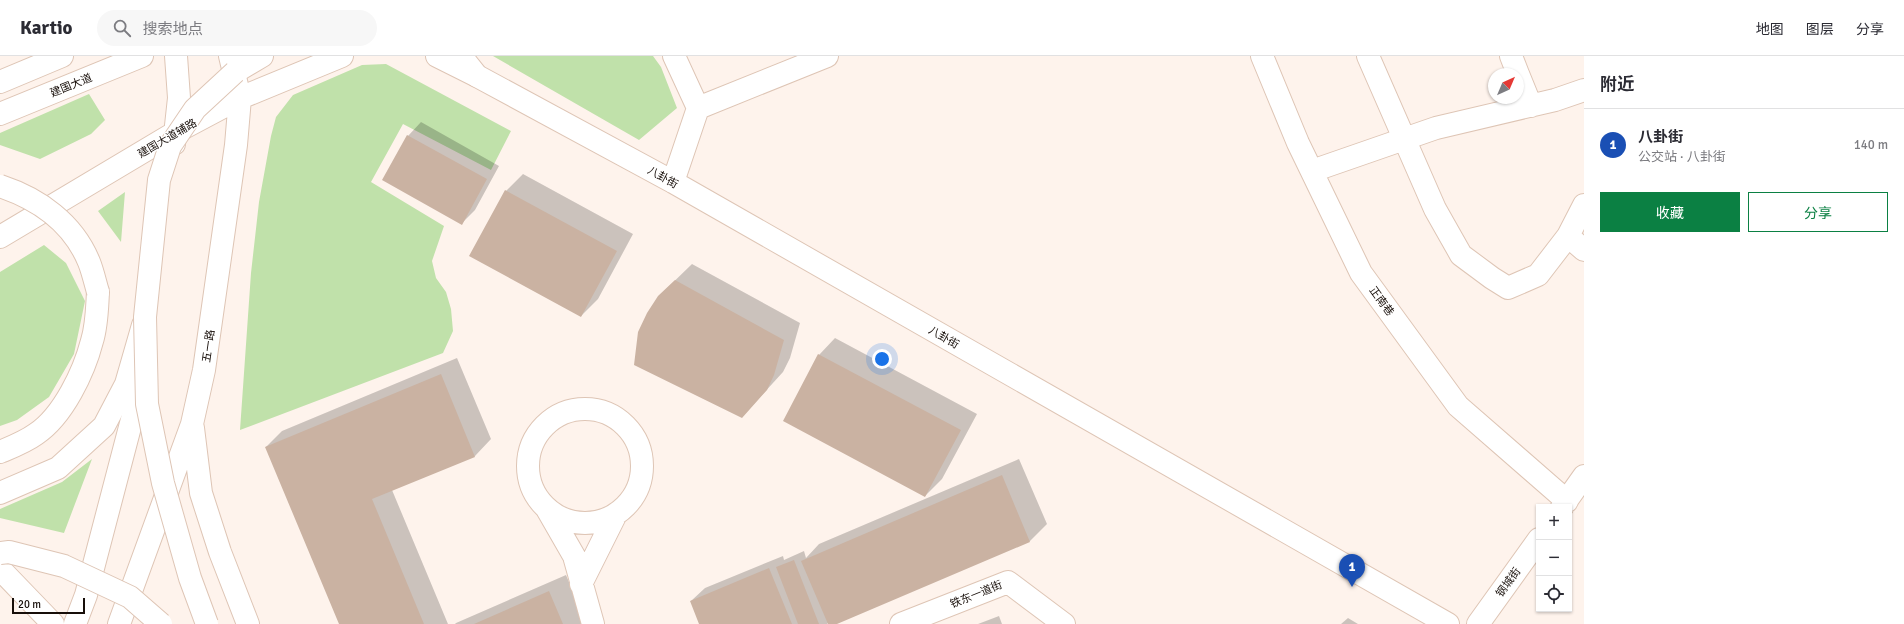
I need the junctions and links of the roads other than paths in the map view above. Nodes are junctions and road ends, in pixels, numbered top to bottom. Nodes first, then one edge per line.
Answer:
1 (40, 56) edge
2 (62, 56) edge
3 (142, 56) edge
4 (176, 56) edge
5 (230, 56) edge
6 (262, 56) edge
7 (342, 56) edge
8 (437, 56) edge
9 (460, 56) edge
10 (674, 56) edge
11 (827, 56) edge
12 (1262, 56) edge
13 (1368, 56) edge
14 (1511, 56) edge
15 (0, 65) edge
16 (1516, 68) edge
17 (477, 76) junction
18 (0, 82) edge
19 (1524, 90) edge
20 (1582, 97) edge
21 (240, 98) junction
22 (1530, 106) junction
23 (698, 108) junction
24 (0, 114) edge
25 (176, 132) junction
26 (1404, 139) junction
27 (1312, 171) junction
28 (673, 182) junction
29 (0, 186) edge
30 (1584, 205) edge
31 (1568, 236) junction
32 (0, 237) edge
33 (1584, 250) edge
34 (146, 317) junction
35 (192, 424) junction
36 (0, 452) edge
37 (1584, 476) edge
38 (0, 493) edge
39 (1564, 504) edge
40 (547, 508) junction
41 (616, 514) junction
42 (1538, 540) edge
43 (0, 553) edge
44 (0, 569) edge
45 (581, 584) junction
46 (53, 624) edge
47 (74, 624) edge
48 (119, 624) edge
49 (161, 624) edge
50 (207, 624) edge
51 (248, 624) edge
52 (593, 624) edge
53 (901, 624) edge
54 (1064, 624) edge
55 (1448, 624) edge
56 (1478, 624) edge

1 - 15 main road
2 - 18 main road
3 - 24 main road, 建国大道
4 - 25 main road
5 - 21 main road, 五一路
6 - 34 main road, bridge
7 - 21 main road, 建国大道辅路
8 - 17 main road, 八卦街
9 - 17 main road
10 - 23 main road
11 - 23 main road
12 - 27 main road, 正南巷
13 - 26 main road
14 - 16 main road
17 - 28 main road, 八卦街
19 - 22 main road
20 - 22 main road
21 - 25 main road, 建国大道辅路
21 - 35 main road, 五一路
22 - 26 main road
23 - 28 main road
25 - 32 main road, 建国大道辅路
25 - 47 main road
26 - 27 main road
26 - 31 main road
27 - 39 main road, 正南巷
28 - 55 main road, 八卦街
29 - 36 main road, bridge
30 - 31 main road
31 - 33 main road
34 - 38 main road, bridge
34 - 50 main road, bridge
35 - 48 main road, 五一路
35 - 51 main road
37 - 39 main road
40 - 41 main road
40 - 41 main road
40 - 45 main road
41 - 45 main road
42 - 56 main road, 钢城街
43 - 49 main road, bridge
44 - 46 main road
45 - 52 main road
53 - 54 main road, 铁东一道街

